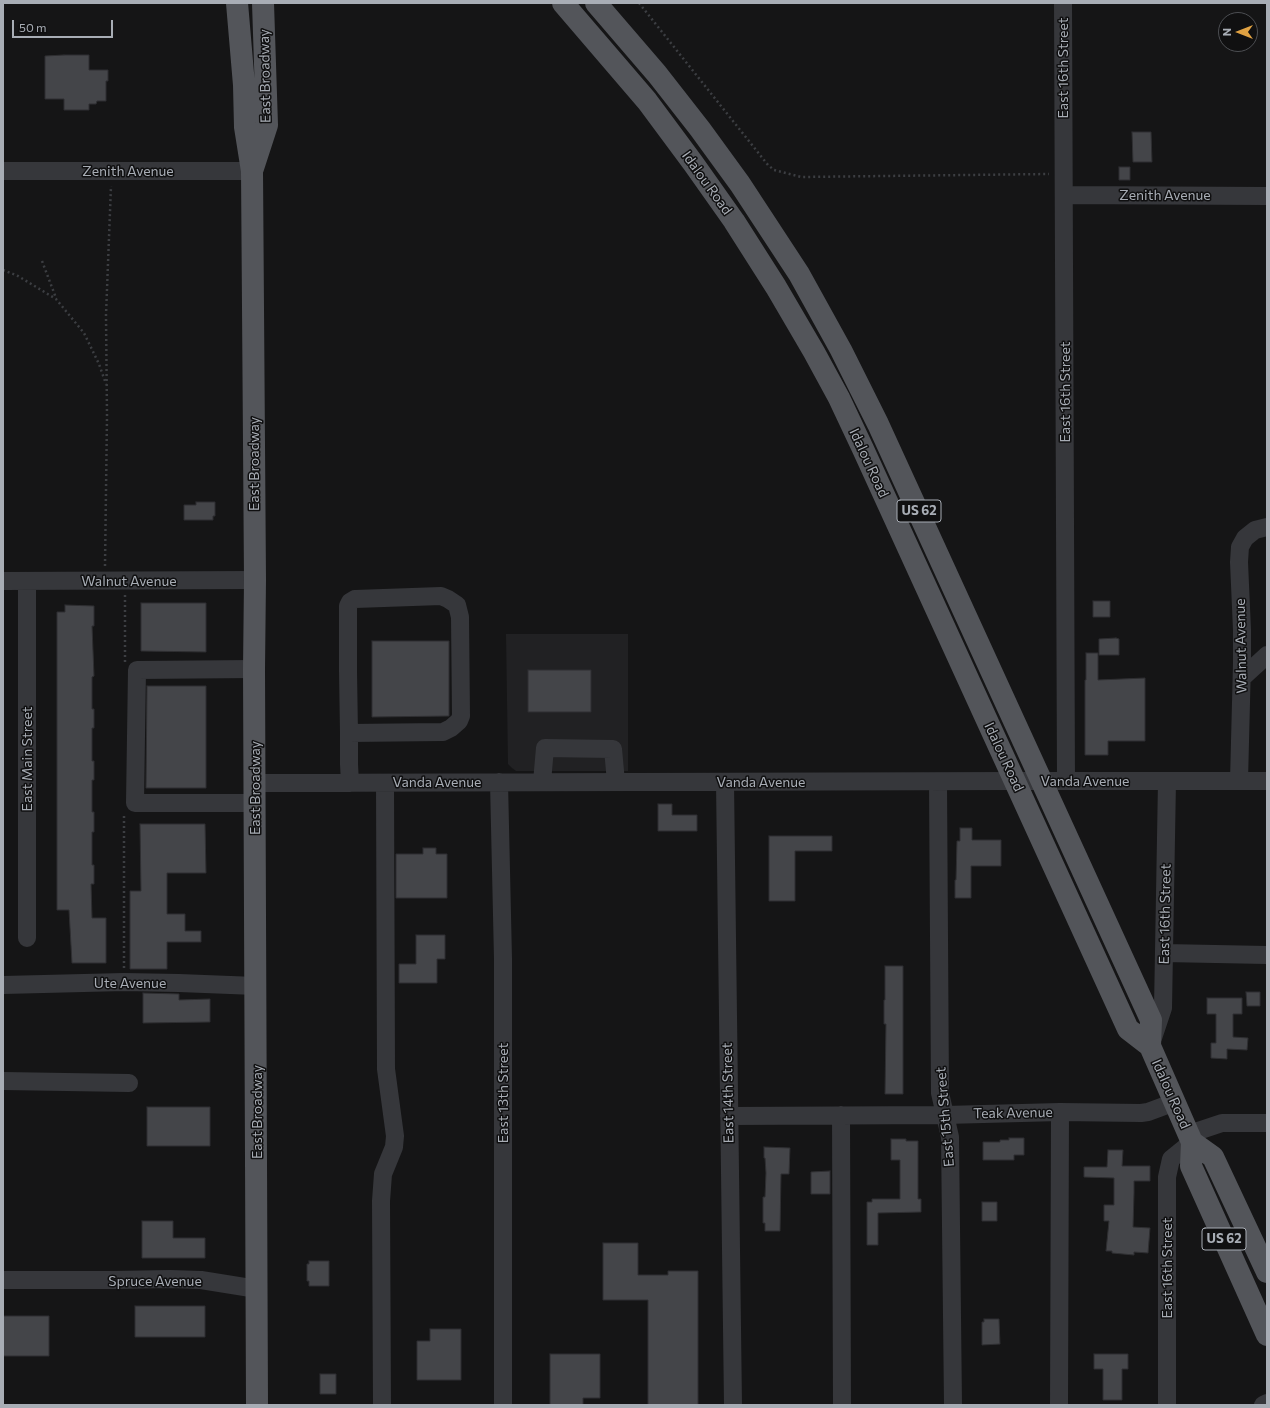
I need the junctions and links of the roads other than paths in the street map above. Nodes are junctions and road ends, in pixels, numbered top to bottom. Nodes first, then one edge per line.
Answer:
1 (238, 3) edge
2 (263, 3) edge
3 (563, 3) edge
4 (596, 3) edge
5 (1063, 3) edge
6 (252, 170) junction
7 (3, 171) edge
8 (1064, 195) junction
9 (1267, 196) edge
10 (1267, 527) edge
11 (255, 580) junction
12 (3, 582) edge
13 (27, 582) junction
14 (1267, 655) edge
15 (254, 669) junction
16 (1242, 678) junction
17 (349, 733) junction
18 (1015, 780) junction
19 (1042, 781) junction
20 (1066, 781) junction
21 (1167, 781) junction
22 (1239, 781) junction
23 (1267, 781) edge
24 (499, 782) junction
25 (542, 782) junction
26 (616, 782) junction
27 (725, 782) junction
28 (938, 782) junction
29 (350, 783) junction
30 (385, 783) junction
31 (255, 793) junction
32 (27, 938) dead end
33 (1164, 953) junction
34 (1267, 955) edge
35 (3, 985) edge
36 (256, 986) junction
37 (1150, 1046) junction
38 (3, 1081) edge
39 (129, 1082) dead end
40 (1175, 1102) junction
41 (1060, 1112) junction
42 (841, 1115) junction
43 (945, 1115) junction
44 (729, 1116) junction
45 (1267, 1123) edge
46 (1190, 1138) junction
47 (1267, 1272) edge
48 (3, 1280) edge
49 (257, 1290) junction
50 (1267, 1335) edge
51 (1267, 1403) edge
52 (257, 1405) edge
53 (382, 1405) edge
54 (503, 1405) edge
55 (733, 1405) edge
56 (842, 1405) edge
57 (953, 1405) edge
58 (1059, 1405) edge
59 (1167, 1405) edge
60 (1263, 1405) edge

1 - 6 main road, East Broadway
2 - 6 main road, East Broadway
3 - 18 main road, Idalou Road / US 62
4 - 19 main road, Idalou Road / US 62
5 - 8 street, East 16th Street
6 - 7 street, Zenith Avenue
6 - 11 main road, East Broadway
8 - 9 street, Zenith Avenue
8 - 20 street, East 16th Street
10 - 16 street, Walnut Avenue
11 - 13 street, Walnut Avenue
11 - 15 main road, East Broadway
12 - 13 street, Walnut Avenue
13 - 32 street, East Main Street
14 - 16 street
15 - 31 main road, East Broadway
15 - 31 street, Vanda Avenue
16 - 22 street, Walnut Avenue
17 - 17 street
17 - 29 street
18 - 19 street, Vanda Avenue
18 - 28 street, Vanda Avenue
18 - 37 main road, Idalou Road / US 62
19 - 20 street, Vanda Avenue
19 - 37 main road, Idalou Road / US 62
20 - 21 street, Vanda Avenue
21 - 22 street, Vanda Avenue
21 - 33 street, East 16th Street
22 - 23 street, Vanda Avenue
24 - 25 street, Vanda Avenue
24 - 30 street, Vanda Avenue
24 - 54 street, East 13th Street
25 - 26 street, Vanda Avenue
25 - 26 street
26 - 27 street, Vanda Avenue
27 - 28 street, Vanda Avenue
27 - 44 street, East 14th Street
28 - 43 street, East 15th Street
29 - 30 street, Vanda Avenue
29 - 31 street, Vanda Avenue
30 - 53 street
31 - 36 main road, East Broadway
33 - 34 street
33 - 37 street, East 16th Street
35 - 36 street, Ute Avenue
36 - 49 main road, East Broadway
37 - 40 main road, Idalou Road / US 62
38 - 39 street
40 - 41 street, Teak Avenue
40 - 46 main road, Idalou Road / US 62
41 - 43 street, Teak Avenue
41 - 58 street
42 - 43 street, Teak Avenue
42 - 44 street, Teak Avenue
42 - 56 street
43 - 57 street, East 15th Street
44 - 55 street, East 14th Street
45 - 46 street
46 - 47 main road, Idalou Road / US 62
46 - 50 main road, Idalou Road / US 62
46 - 59 street, East 16th Street
48 - 49 street, Spruce Avenue
49 - 52 main road, East Broadway
51 - 60 street

